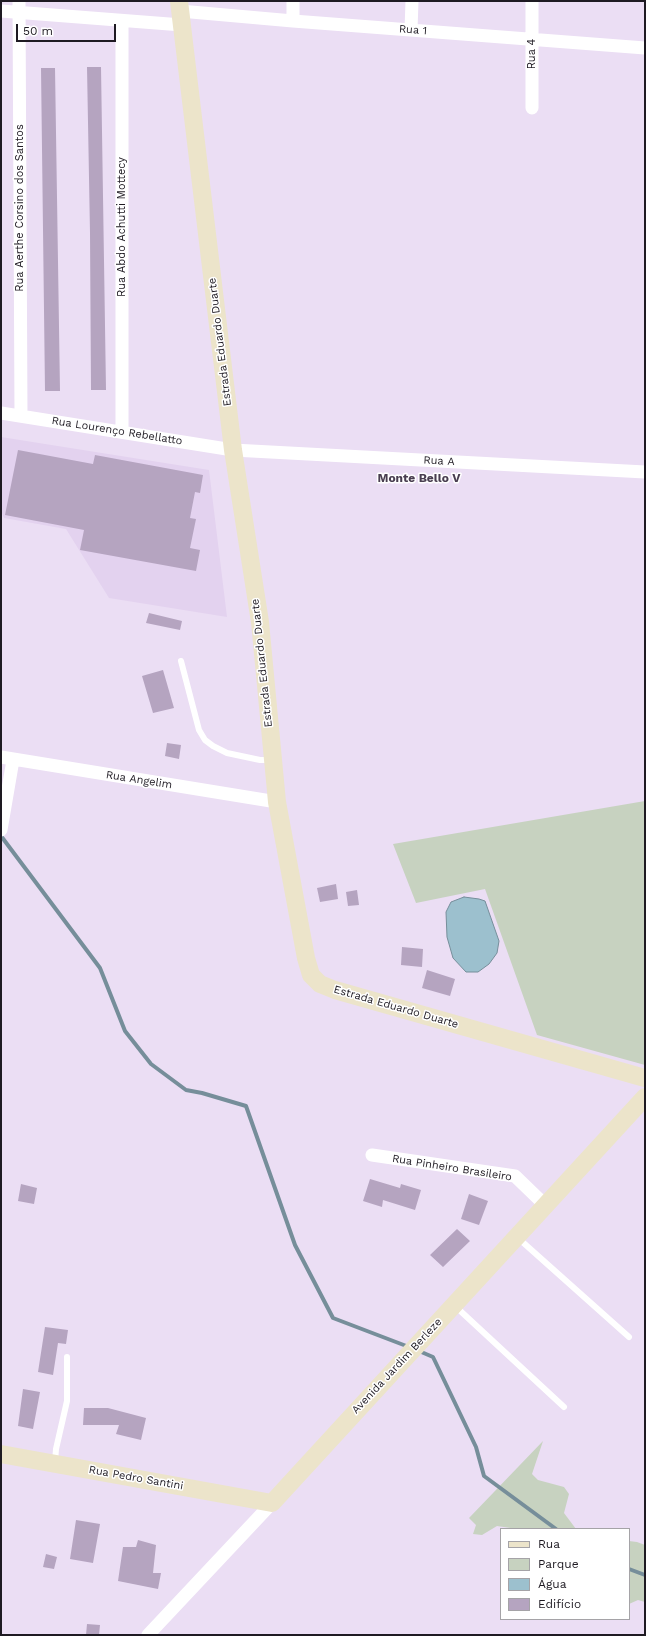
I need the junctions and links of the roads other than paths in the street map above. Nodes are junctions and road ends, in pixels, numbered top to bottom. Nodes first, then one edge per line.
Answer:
1 (293, 1) edge
2 (412, 1) edge
3 (532, 1) edge
4 (19, 7) edge
5 (1, 11) edge
6 (180, 12) edge
7 (122, 21) junction
8 (293, 22) junction
9 (411, 30) junction
10 (532, 39) junction
11 (645, 48) edge
12 (532, 108) dead end
13 (1, 413) edge
14 (21, 416) junction
15 (122, 432) junction
16 (233, 450) junction
17 (645, 472) edge
18 (180, 661) dead end
19 (7, 759) edge
20 (273, 760) junction
21 (277, 802) junction
22 (1, 830) edge
23 (645, 1078) edge
24 (645, 1097) edge
25 (372, 1155) dead end
26 (545, 1206) junction
27 (516, 1237) junction
28 (454, 1304) junction
29 (629, 1337) dead end
30 (67, 1356) dead end
31 (564, 1407) dead end
32 (1, 1454) edge
33 (55, 1463) junction
34 (272, 1503) junction
35 (148, 1635) edge

1 - 8 street
2 - 9 street
3 - 10 street, Rua 4
4 - 5 street, Rua 1
4 - 7 street, Rua 1
4 - 14 street, Rua Aerthe Corsino dos Santos
6 - 7 street, Rua 1
6 - 8 street, Rua 1
6 - 16 street, Estrada Eduardo Duarte
7 - 15 street, Rua Abdo Achutti Mottecy
8 - 9 street, Rua 1
9 - 10 street, Rua 1
10 - 11 street, Rua 1
10 - 12 street, Rua 4
13 - 14 street, Rua Lourenço Rebellatto
14 - 15 street, Rua Lourenço Rebellatto
15 - 16 street, Rua Lourenço Rebellatto
16 - 17 street, Rua A
16 - 20 street, Estrada Eduardo Duarte
18 - 20 lane
19 - 21 street, Rua Angelim
19 - 22 street
20 - 21 street, Estrada Eduardo Duarte
21 - 23 street, Estrada Eduardo Duarte
24 - 26 street, Avenida Jardim Berleze
25 - 26 street, Rua Pinheiro Brasileiro
26 - 27 street, Avenida Jardim Berleze
27 - 28 street, Avenida Jardim Berleze
27 - 29 lane
28 - 31 lane
28 - 34 street, Avenida Jardim Berleze
30 - 33 lane
32 - 33 street, Rua Pedro Santini
33 - 34 street, Rua Pedro Santini
34 - 35 street, Avenida Jardim Berleze

